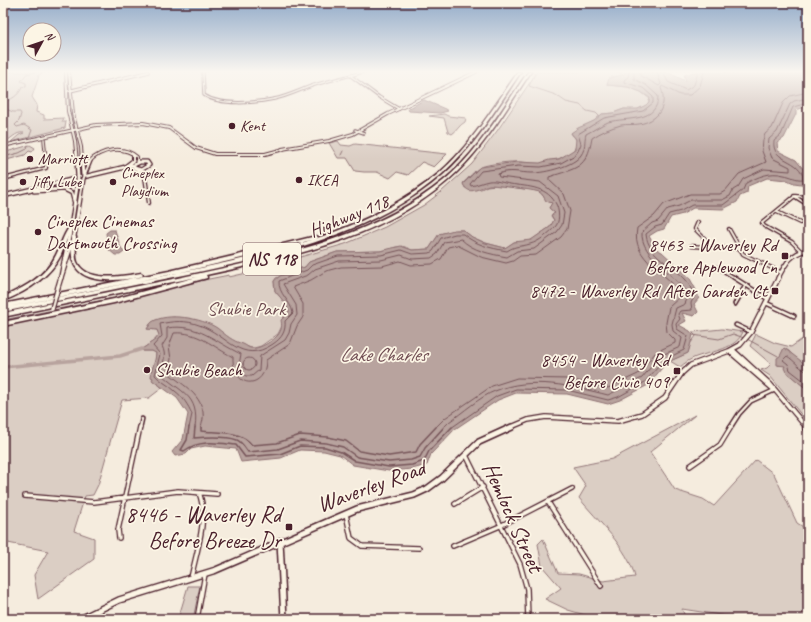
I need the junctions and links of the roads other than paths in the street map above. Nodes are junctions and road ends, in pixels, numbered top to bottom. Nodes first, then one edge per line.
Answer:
1 (68, 101) edge
2 (72, 101) edge
3 (222, 101) edge
4 (248, 101) edge
5 (386, 101) edge
6 (416, 101) edge
7 (499, 101) edge
8 (509, 101) edge
9 (399, 109) junction
10 (78, 130) junction
11 (355, 130) dead end
12 (73, 131) junction
13 (359, 131) junction
14 (364, 133) dead end
15 (44, 139) junction
16 (3, 147) edge
17 (132, 153) junction
18 (136, 164) junction
19 (145, 168) junction
20 (116, 170) junction
21 (136, 170) junction
22 (142, 173) junction
23 (83, 177) junction
24 (3, 179) edge
25 (427, 185) junction
26 (3, 196) edge
27 (794, 196) junction
28 (808, 197) edge
29 (416, 202) junction
30 (149, 203) dead end
31 (75, 204) junction
32 (808, 205) edge
33 (777, 212) junction
34 (698, 222) dead end
35 (800, 223) dead end
36 (71, 227) junction
37 (729, 230) dead end
38 (74, 237) junction
39 (691, 246) dead end
40 (714, 248) junction
41 (739, 249) junction
42 (808, 250) edge
43 (801, 251) junction
44 (717, 267) dead end
45 (181, 270) junction
46 (780, 272) junction
47 (60, 278) junction
48 (746, 286) junction
49 (3, 299) edge
50 (766, 301) junction
51 (735, 304) dead end
52 (3, 306) edge
53 (3, 310) edge
54 (52, 312) junction
55 (3, 315) edge
56 (794, 316) dead end
57 (3, 324) edge
58 (736, 325) dead end
59 (751, 332) junction
60 (731, 351) junction
61 (775, 390) junction
62 (142, 419) dead end
63 (808, 430) edge
64 (466, 454) junction
65 (690, 466) dead end
66 (483, 487) junction
67 (572, 489) dead end
68 (199, 493) junction
69 (218, 494) dead end
70 (25, 496) dead end
71 (125, 497) junction
72 (548, 502) junction
73 (455, 504) dead end
74 (346, 513) junction
75 (500, 526) junction
76 (119, 538) dead end
77 (280, 541) junction
78 (453, 546) dead end
79 (419, 548) dead end
80 (205, 573) junction
81 (191, 578) junction
82 (601, 586) dead end
83 (284, 618) edge
84 (80, 619) edge
85 (197, 619) edge
86 (336, 619) edge
87 (528, 619) edge

1 - 12 main road
2 - 10 main road
3 - 4 street
5 - 9 street
6 - 9 main road
7 - 25 highway, Highway 118 / NS 118
8 - 29 highway, Highway 118 / NS 118
9 - 13 main road
10 - 12 main road
10 - 13 main road
10 - 23 main road
11 - 13 street
12 - 15 main road
12 - 16 main road
12 - 31 main road
13 - 14 street
15 - 16 main road
15 - 24 street
17 - 18 main road
17 - 20 main road
17 - 23 main road
18 - 19 main road
18 - 20 main road
18 - 21 main road
19 - 21 main road
19 - 22 street
20 - 21 main road
20 - 26 main road
21 - 22 street
22 - 30 street
23 - 38 main road
25 - 45 highway
25 - 53 highway, Highway 118 / NS 118
26 - 31 main road
27 - 28 street
27 - 32 street
27 - 33 street
29 - 54 highway
29 - 55 highway, Highway 118 / NS 118
31 - 36 main road
33 - 35 street
33 - 43 street
34 - 40 street
36 - 47 main road
36 - 49 highway
37 - 41 street
38 - 45 highway
38 - 47 main road
39 - 40 street
40 - 41 street
41 - 46 street
42 - 43 main road
43 - 46 main road, Waverley Road
44 - 48 street
45 - 52 highway
46 - 50 main road, Waverley Road
47 - 54 main road, bridge
48 - 50 street
48 - 51 street
50 - 56 street
50 - 59 main road, Waverley Road
54 - 57 highway
58 - 59 street
59 - 60 main road, Waverley Road
60 - 61 main road
60 - 64 main road, Waverley Road
61 - 63 main road
61 - 65 street
62 - 71 street
64 - 66 street, Hemlock Street
64 - 74 main road, Waverley Road
66 - 73 street
66 - 75 street, Hemlock Street
67 - 72 street
68 - 69 street
68 - 71 street
68 - 81 street
70 - 71 street
71 - 76 street
72 - 75 street
72 - 82 street
74 - 77 main road, Waverley Road
74 - 79 street
75 - 78 street
75 - 87 street, Hemlock Street
77 - 80 main road, Waverley Road
77 - 83 main road
80 - 81 main road, Waverley Road
80 - 85 street
81 - 84 main road, Waverley Road
83 - 86 street

